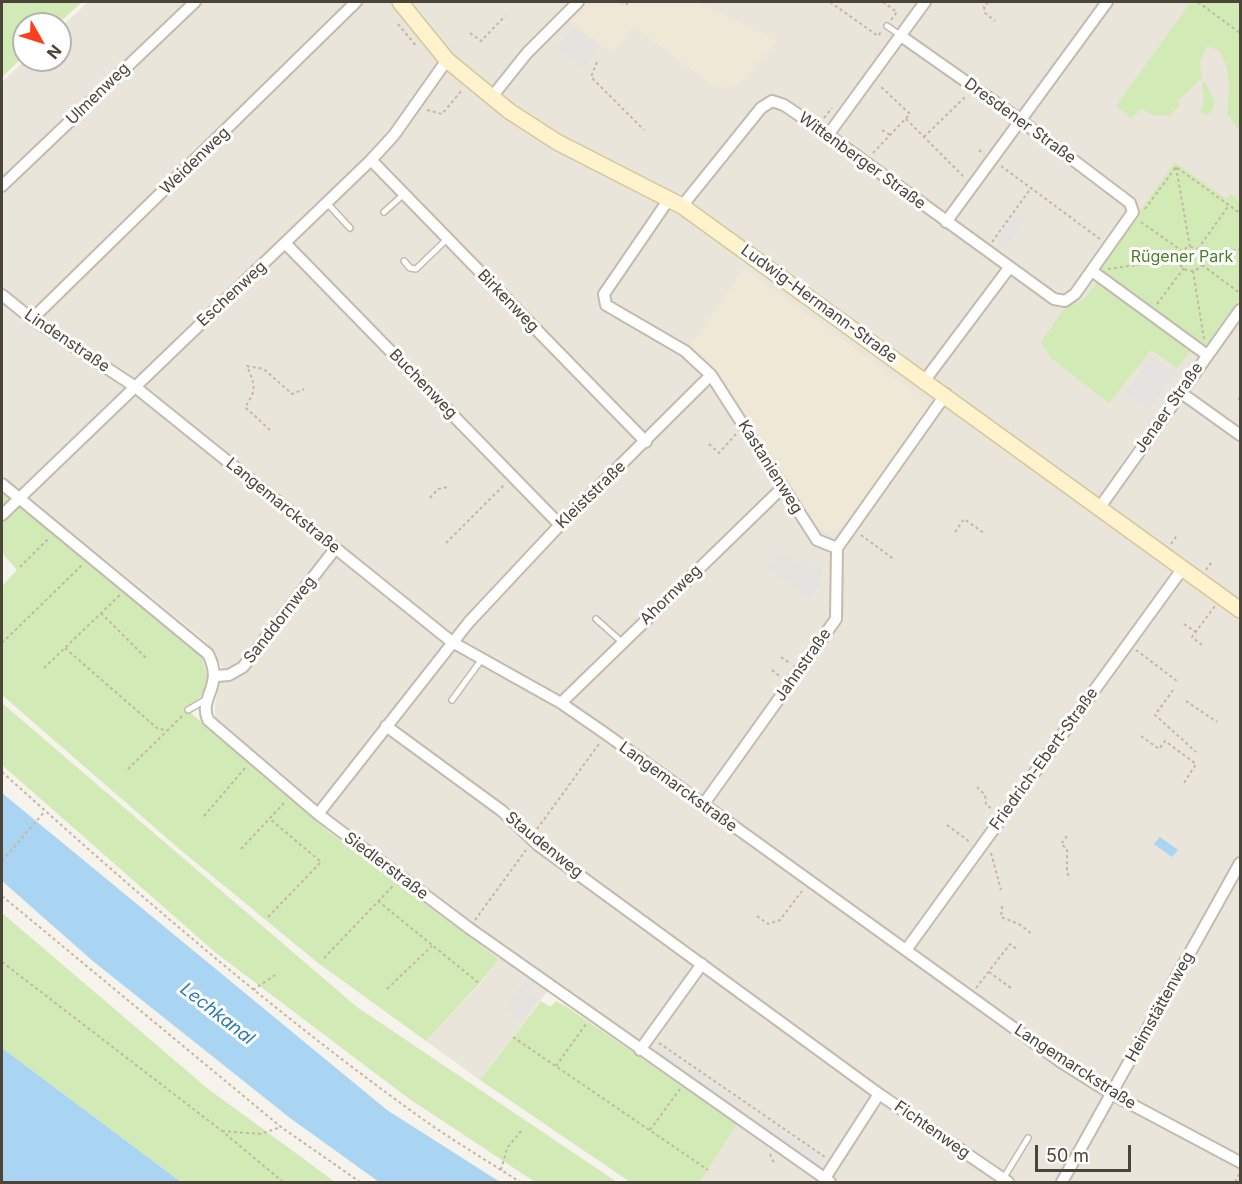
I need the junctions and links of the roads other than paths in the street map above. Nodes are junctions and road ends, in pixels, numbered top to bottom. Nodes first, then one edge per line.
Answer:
1 (195, 2) edge
2 (356, 2) edge
3 (400, 2) edge
4 (578, 2) edge
5 (926, 2) edge
6 (1107, 2) edge
7 (887, 26) dead end
8 (901, 36) junction
9 (447, 60) junction
10 (490, 98) junction
11 (1019, 119) junction
12 (828, 135) junction
13 (371, 160) junction
14 (2, 186) edge
15 (404, 194) junction
16 (327, 203) junction
17 (676, 203) junction
18 (384, 212) dead end
19 (946, 222) junction
20 (350, 228) dead end
21 (447, 238) junction
22 (285, 243) junction
23 (404, 261) dead end
24 (1009, 268) junction
25 (1092, 271) junction
26 (2, 296) edge
27 (1240, 310) edge
28 (32, 319) junction
29 (1206, 350) junction
30 (711, 375) junction
31 (925, 380) junction
32 (134, 386) junction
33 (1180, 392) junction
34 (946, 394) junction
35 (1240, 435) edge
36 (646, 442) junction
37 (2, 484) edge
38 (782, 488) junction
39 (18, 498) junction
40 (1100, 507) junction
41 (2, 515) edge
42 (560, 525) junction
43 (837, 548) junction
44 (335, 549) junction
45 (1183, 568) junction
46 (1240, 610) edge
47 (596, 619) dead end
48 (452, 642) junction
49 (623, 643) junction
50 (482, 659) junction
51 (216, 676) junction
52 (208, 698) junction
53 (452, 700) dead end
54 (561, 703) junction
55 (188, 711) road end
56 (386, 726) junction
57 (703, 805) junction
58 (318, 814) junction
59 (1240, 863) edge
60 (906, 950) junction
61 (702, 964) junction
62 (640, 1050) junction
63 (879, 1094) junction
64 (1112, 1094) junction
65 (1028, 1138) dead end
66 (1240, 1162) edge
67 (828, 1180) edge
68 (1005, 1181) edge
69 (1062, 1182) edge

1 - 14 street, Ulmenweg
2 - 28 street, Weidenweg
3 - 9 street, Ludwig-Hermann-Straße
4 - 10 street
5 - 8 street
6 - 11 street
7 - 8 lane
8 - 11 street, Dresdener Straße
8 - 12 street
9 - 10 street, Ludwig-Hermann-Straße
9 - 13 street, Eschenweg
10 - 17 street, Ludwig-Hermann-Straße
11 - 19 street
11 - 25 street, Dresdener Straße
12 - 17 street, Wittenberger Straße
12 - 19 street, Wittenberger Straße
13 - 15 street, Birkenweg
13 - 16 street, Eschenweg
15 - 18 lane
15 - 21 street, Birkenweg
16 - 20 lane
16 - 22 street, Eschenweg
17 - 30 street
17 - 31 street, Ludwig-Hermann-Straße
19 - 24 street, Wittenberger Straße
21 - 23 lane
21 - 36 street, Birkenweg
22 - 32 street, Eschenweg
22 - 42 street, Buchenweg
24 - 25 street, Wittenberger Straße
24 - 31 street
25 - 29 street
26 - 28 street, Lindenstraße
27 - 29 street, Jenaer Straße
28 - 32 street, Lindenstraße
29 - 33 street, Jenaer Straße
30 - 36 street, Kleiststraße
30 - 38 street, Kastanienweg
31 - 34 street, Ludwig-Hermann-Straße
32 - 39 street, Eschenweg
32 - 44 street, Langemarckstraße
33 - 35 street
33 - 40 street, Jenaer Straße
34 - 40 street, Ludwig-Hermann-Straße
34 - 43 street
36 - 42 street, Kleiststraße
37 - 39 street
38 - 43 street, Kastanienweg
38 - 49 street, Ahornweg
39 - 41 street, Eschenweg
39 - 51 street
40 - 45 street, Ludwig-Hermann-Straße
42 - 48 street, Kleiststraße
43 - 57 street, Jahnstraße
44 - 48 street, Langemarckstraße
44 - 51 street, Sanddornweg
45 - 46 street, Ludwig-Hermann-Straße
45 - 60 street, Friedrich-Ebert-Straße
47 - 49 lane
48 - 50 street, Langemarckstraße
48 - 56 street, Kleiststraße
49 - 54 street, Ahornweg
50 - 53 lane
50 - 54 street, Langemarckstraße
51 - 52 street
52 - 55 lane
52 - 58 street, Siedlerstraße
54 - 57 street, Langemarckstraße
56 - 58 street, Kleiststraße
56 - 61 street, Staudenweg
57 - 60 street, Langemarckstraße
58 - 62 street, Siedlerstraße
59 - 64 street, Heimstättenweg
60 - 64 street, Langemarckstraße
61 - 62 street
61 - 63 street, Staudenweg
62 - 67 street, Siedlerstraße
63 - 67 street, Fichtenweg
63 - 68 street, Fichtenweg
64 - 66 street, Langemarckstraße
64 - 69 street, Heimstättenweg
65 - 68 lane

